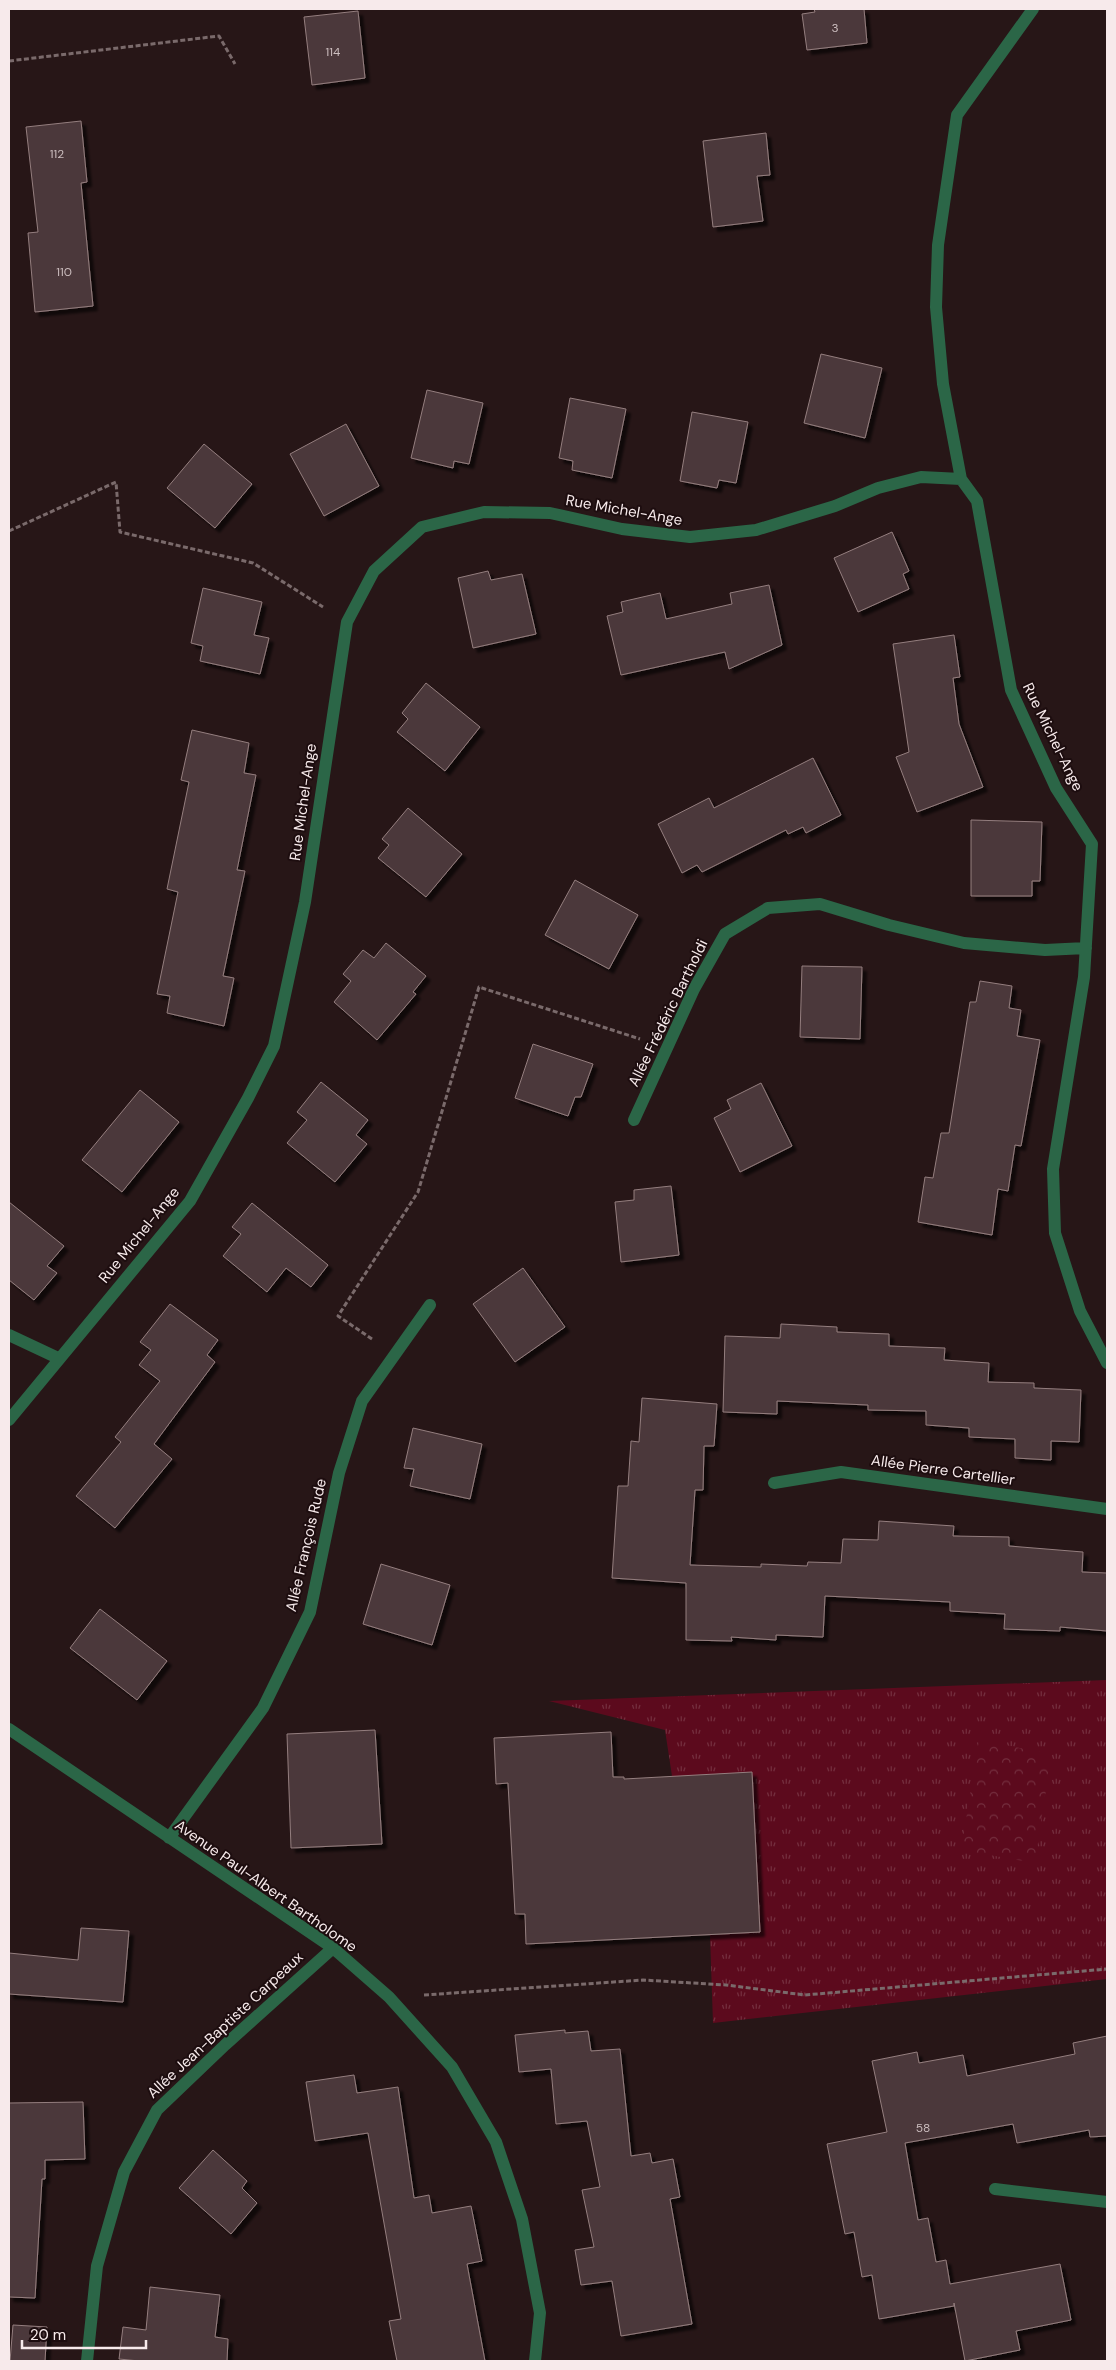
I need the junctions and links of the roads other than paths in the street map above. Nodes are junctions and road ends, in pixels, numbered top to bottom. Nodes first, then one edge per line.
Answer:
1 (1033, 9) edge
2 (961, 478) junction
3 (1086, 948) junction
4 (634, 1120) dead end
5 (430, 1305) dead end
6 (9, 1335) edge
7 (58, 1358) junction
8 (1107, 1363) edge
9 (9, 1420) edge
10 (774, 1483) dead end
11 (1107, 1509) edge
12 (9, 1729) edge
13 (169, 1838) junction
14 (333, 1948) junction
15 (995, 2189) dead end
16 (1107, 2202) edge
17 (87, 2361) edge
18 (535, 2361) edge

1 - 2 street
2 - 3 street, Rue Michel-Ange
2 - 7 street, Rue Michel-Ange
3 - 4 street, Allée Frédéric Bartholdi
3 - 8 street, Rue Michel-Ange
5 - 13 street, Allée François Rude
6 - 7 street
7 - 9 street, Rue Michel-Ange
10 - 11 street, Allée Pierre Cartellier
12 - 13 street, Avenue Paul-Albert Bartholome
13 - 14 street, Avenue Paul-Albert Bartholome
14 - 17 street, Allée Jean-Baptiste Carpeaux
14 - 18 street, Avenue Paul-Albert Bartholome
15 - 16 street

